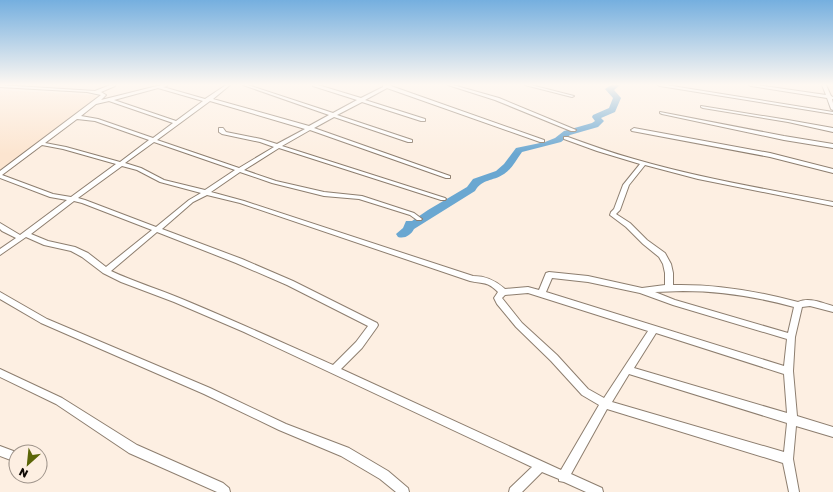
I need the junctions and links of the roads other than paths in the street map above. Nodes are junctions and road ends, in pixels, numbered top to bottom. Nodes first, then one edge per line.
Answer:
1 (88, 108) edge
2 (133, 108) edge
3 (197, 108) edge
4 (237, 108) edge
5 (315, 108) edge
6 (344, 108) edge
7 (387, 108) edge
8 (451, 108) edge
9 (519, 108) edge
10 (703, 108) dead end
11 (802, 108) edge
12 (662, 113) dead end
13 (833, 113) edge
14 (333, 114) junction
15 (77, 116) junction
16 (423, 120) dead end
17 (177, 123) junction
18 (309, 128) junction
19 (221, 129) dead end
20 (573, 130) dead end
21 (634, 130) dead end
22 (833, 130) edge
23 (566, 138) dead end
24 (155, 140) junction
25 (410, 141) dead end
26 (542, 141) dead end
27 (40, 143) junction
28 (833, 146) edge
29 (278, 147) junction
30 (121, 164) junction
31 (642, 165) junction
32 (238, 171) junction
33 (833, 172) edge
34 (0, 175) edge
35 (448, 177) dead end
36 (207, 193) junction
37 (73, 199) junction
38 (443, 199) dead end
39 (833, 204) edge
40 (419, 219) dead end
41 (0, 225) edge
42 (156, 230) junction
43 (23, 236) junction
44 (0, 253) edge
45 (106, 271) junction
46 (669, 287) junction
47 (642, 290) junction
48 (503, 292) junction
49 (541, 294) junction
50 (0, 295) edge
51 (798, 305) junction
52 (833, 309) edge
53 (654, 329) junction
54 (791, 337) junction
55 (334, 370) junction
56 (628, 370) junction
57 (788, 371) junction
58 (0, 373) edge
59 (605, 404) junction
60 (792, 420) junction
61 (833, 432) edge
62 (788, 459) junction
63 (540, 466) junction
64 (562, 477) junction
65 (225, 492) edge
66 (404, 492) edge
67 (514, 492) edge
68 (598, 492) edge
69 (794, 492) edge

1 - 15 street
2 - 17 street
3 - 17 street
4 - 18 street
5 - 14 street
6 - 14 street
7 - 16 street
8 - 26 street
9 - 20 street
10 - 22 street
11 - 13 street
12 - 28 street
14 - 18 street
14 - 25 street
15 - 24 street
15 - 27 street
17 - 24 street
18 - 29 street
18 - 35 street
19 - 29 street
21 - 33 street
23 - 31 street
24 - 30 street
24 - 32 street
27 - 30 street
27 - 34 street
29 - 32 street
29 - 38 street
30 - 36 street
30 - 37 street
31 - 39 street
31 - 46 street
32 - 36 street
32 - 40 street
34 - 37 street
36 - 42 street
36 - 48 street
37 - 42 street
37 - 43 street
41 - 43 street
42 - 45 street
42 - 55 street
43 - 44 street
43 - 45 street
45 - 55 street
46 - 47 street
46 - 51 street
47 - 49 street
47 - 54 street
48 - 49 street
48 - 59 street
49 - 53 street
50 - 66 street
51 - 52 street
51 - 54 street
53 - 56 street
53 - 57 street
54 - 57 street
55 - 63 street
56 - 59 street
56 - 60 street
57 - 60 street
58 - 65 street
59 - 62 street
59 - 64 street
60 - 61 street
60 - 62 street
62 - 69 street
63 - 64 street
63 - 67 street
64 - 68 street

